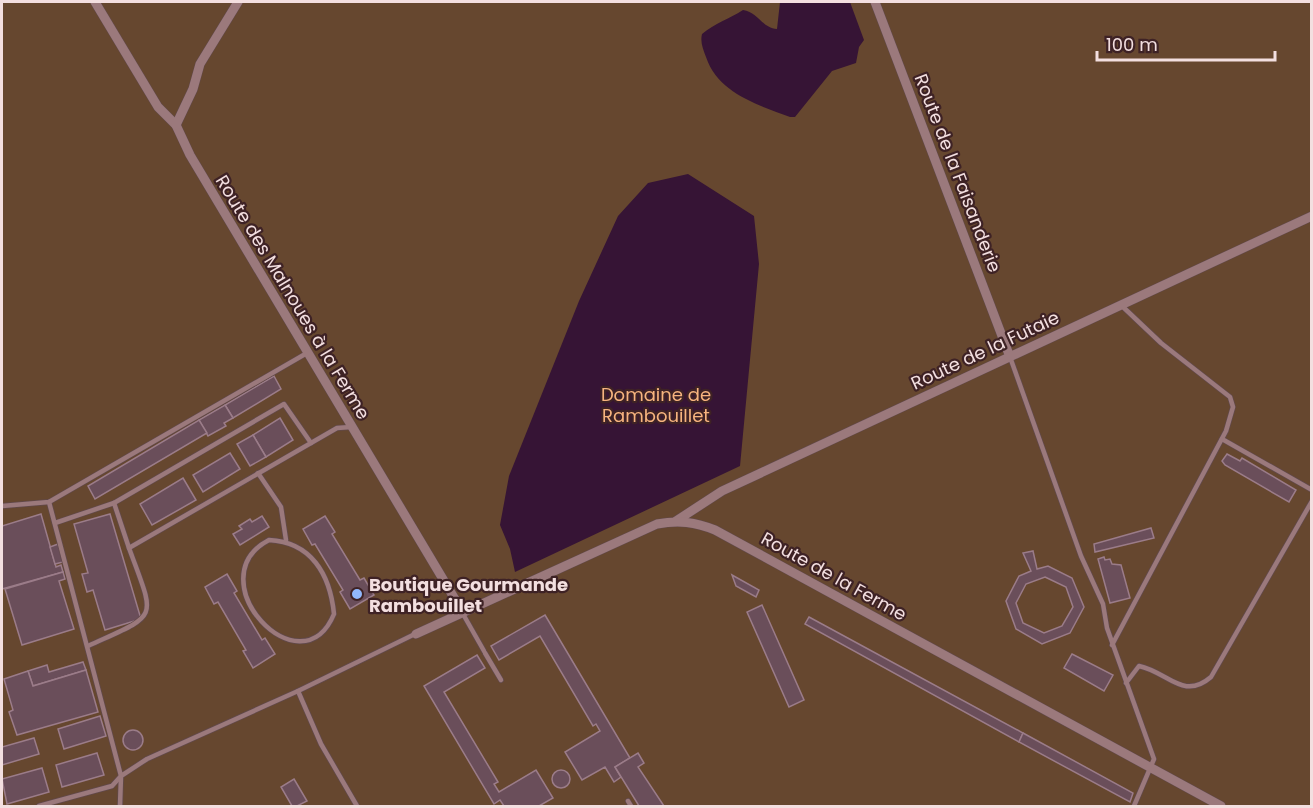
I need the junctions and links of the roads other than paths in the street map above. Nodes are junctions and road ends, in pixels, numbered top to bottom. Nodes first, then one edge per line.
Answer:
1 (94, 2) edge
2 (238, 2) edge
3 (875, 2) edge
4 (176, 125) junction
5 (1311, 216) edge
6 (1120, 304) junction
7 (307, 353) junction
8 (1010, 357) junction
9 (351, 427) junction
10 (1222, 439) junction
11 (311, 443) junction
12 (258, 473) junction
13 (1311, 490) edge
14 (1311, 501) edge
15 (49, 502) junction
16 (114, 503) junction
17 (2, 506) edge
18 (676, 521) junction
19 (55, 523) junction
20 (286, 540) junction
21 (129, 548) junction
22 (462, 611) junction
23 (416, 634) joint
24 (1112, 645) junction
25 (88, 646) junction
26 (501, 680) dead end
27 (1126, 683) junction
28 (298, 691) junction
29 (1151, 769) junction
30 (121, 776) junction
31 (39, 807) edge
32 (120, 807) edge
33 (357, 807) edge
34 (1134, 807) edge
35 (1221, 807) edge

1 - 4 street, Route des Malnoues à la Ferme
2 - 4 street
3 - 8 street, Route de la Faisanderie
4 - 7 street, Route des Malnoues à la Ferme
5 - 6 street, Route de la Futaie
6 - 8 street, Route de la Futaie
6 - 10 lane
7 - 9 street, Route des Malnoues à la Ferme
7 - 15 lane
8 - 18 street, Route de la Futaie
8 - 24 lane
9 - 11 lane
9 - 22 street, Route des Malnoues à la Ferme
10 - 13 lane
10 - 24 lane
11 - 12 lane
11 - 16 lane
12 - 20 lane
12 - 21 lane
14 - 27 lane
15 - 17 lane
15 - 19 lane
16 - 19 lane
16 - 21 lane
18 - 22 street, Route de la Ferme
18 - 29 street, Route de la Ferme
19 - 25 lane
20 - 20 lane
21 - 25 lane
22 - 23 street, Route de la Ferme
22 - 26 lane
23 - 28 lane
24 - 27 lane
25 - 30 lane
27 - 29 lane
28 - 30 lane
28 - 33 lane
29 - 34 lane
29 - 35 street, Route de la Ferme
30 - 31 lane
30 - 32 lane

